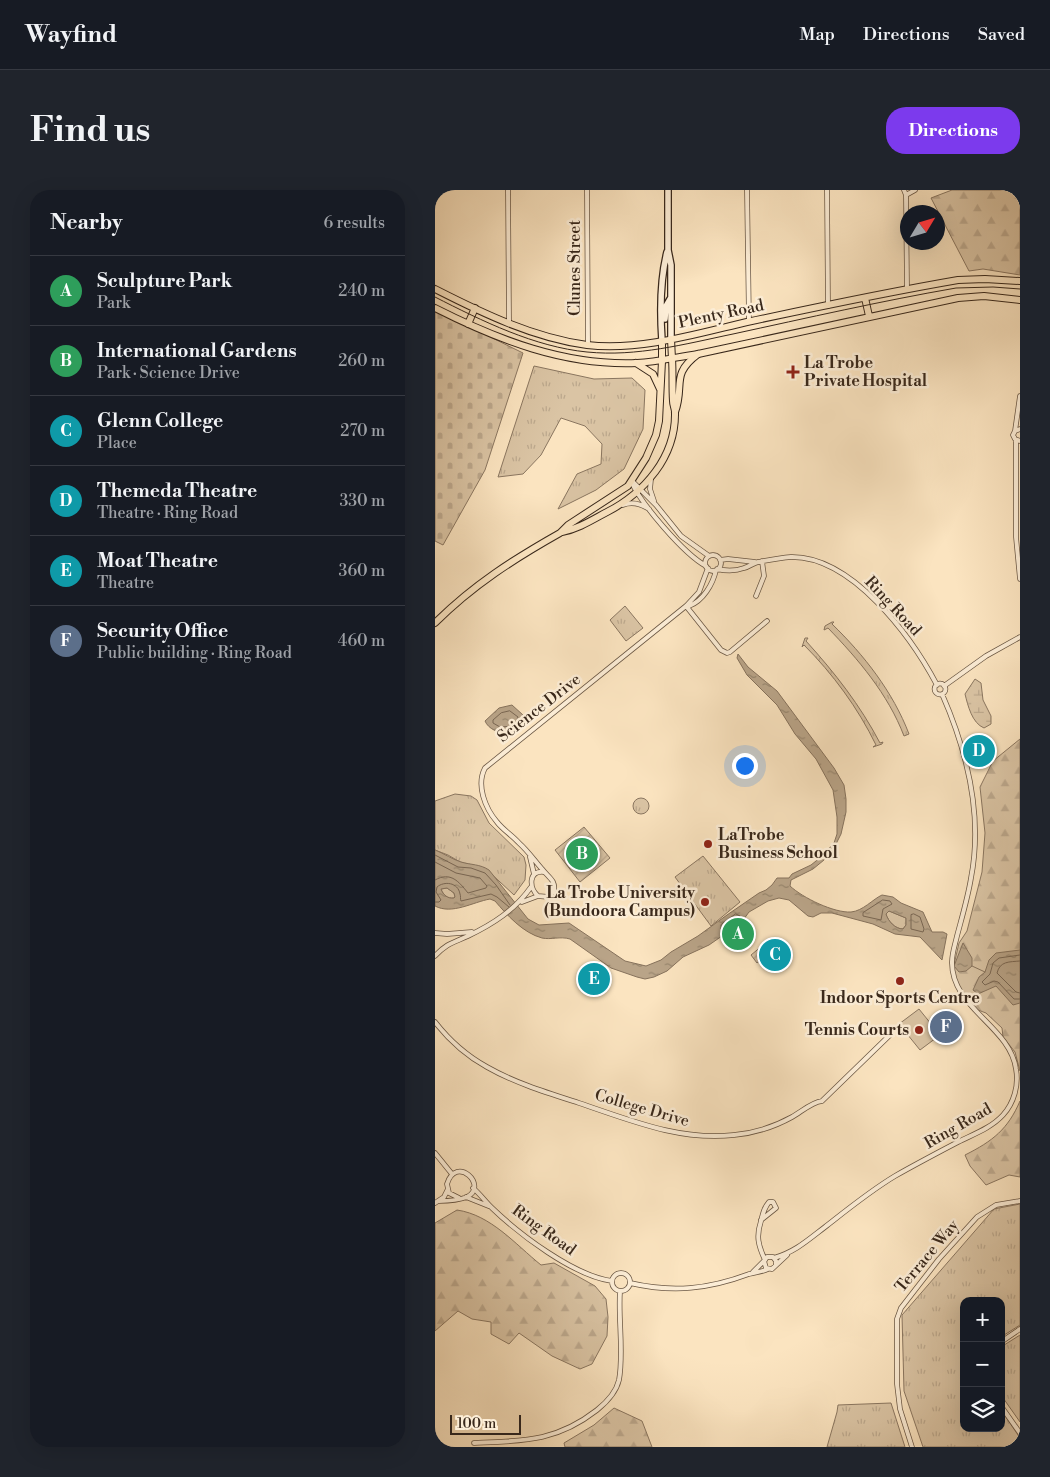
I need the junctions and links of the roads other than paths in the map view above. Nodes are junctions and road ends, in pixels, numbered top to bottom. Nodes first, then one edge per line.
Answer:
1 (508, 190) edge
2 (587, 190) edge
3 (668, 190) edge
4 (747, 190) edge
5 (827, 190) edge
6 (915, 190) edge
7 (905, 192) edge
8 (668, 250) junction
9 (1020, 282) edge
10 (671, 284) junction
11 (435, 289) edge
12 (907, 290) junction
13 (663, 292) junction
14 (670, 297) junction
15 (865, 298) junction
16 (1020, 300) edge
17 (828, 306) junction
18 (435, 308) edge
19 (475, 308) junction
20 (869, 316) junction
21 (509, 322) junction
22 (749, 322) junction
23 (468, 324) junction
24 (661, 325) junction
25 (671, 339) junction
26 (662, 340) junction
27 (588, 345) junction
28 (698, 354) junction
29 (672, 359) junction
30 (662, 361) junction
31 (636, 363) junction
32 (661, 393) junction
33 (1020, 396) edge
34 (675, 412) junction
35 (1017, 416) junction
36 (1020, 425) edge
37 (1020, 429) edge
38 (1015, 431) junction
39 (1019, 442) edge
40 (651, 477) junction
41 (631, 481) junction
42 (639, 491) junction
43 (656, 505) junction
44 (615, 508) junction
45 (651, 511) junction
46 (560, 533) junction
47 (709, 556) junction
48 (720, 560) junction
49 (762, 561) junction
50 (755, 562) junction
51 (707, 567) junction
52 (717, 570) junction
53 (1020, 579) edge
54 (699, 592) junction
55 (704, 596) junction
56 (755, 596) dead end
57 (686, 606) junction
58 (767, 622) dead end
59 (435, 623) edge
60 (1019, 636) edge
61 (937, 685) junction
62 (944, 686) junction
63 (942, 694) junction
64 (527, 850) junction
65 (544, 872) junction
66 (534, 874) junction
67 (532, 887) junction
68 (538, 896) junction
69 (520, 902) junction
70 (474, 932) junction
71 (435, 934) edge
72 (435, 956) edge
73 (435, 1022) edge
74 (891, 1034) dead end
75 (435, 1153) edge
76 (452, 1174) junction
77 (473, 1188) junction
78 (448, 1189) junction
79 (467, 1197) junction
80 (459, 1198) junction
81 (437, 1202) edge
82 (1020, 1202) edge
83 (491, 1207) junction
84 (761, 1220) junction
85 (759, 1246) junction
86 (788, 1254) junction
87 (772, 1257) junction
88 (765, 1261) junction
89 (776, 1265) junction
90 (768, 1269) junction
91 (751, 1274) junction
92 (612, 1281) junction
93 (630, 1283) junction
94 (620, 1291) junction
95 (1020, 1329) edge
96 (1005, 1339) edge
97 (1005, 1412) edge
98 (1020, 1433) edge
99 (474, 1443) dead end
100 (912, 1447) edge

1 - 21 street
2 - 27 street, Clunes Street
3 - 8 main road
4 - 22 street
5 - 17 street
6 - 7 street
7 - 12 street
8 - 10 main road
8 - 13 main road
9 - 12 main road, Plenty Road
10 - 13 main road
10 - 14 main road
11 - 19 main road, Plenty Road
12 - 15 main road, Plenty Road
13 - 24 main road
14 - 24 main road
14 - 25 main road
15 - 17 main road, Plenty Road
15 - 20 main road
16 - 20 main road, Plenty Road
17 - 22 main road, Plenty Road
18 - 23 main road, Plenty Road
19 - 21 main road, Plenty Road
19 - 23 main road
20 - 28 main road, Plenty Road
21 - 27 main road, Plenty Road
22 - 25 main road, Plenty Road
23 - 31 main road, Plenty Road
24 - 26 main road
25 - 26 main road, Plenty Road
25 - 29 main road
26 - 27 main road, Plenty Road
26 - 30 main road
28 - 29 main road, Plenty Road
28 - 34 main road
29 - 30 main road, Plenty Road
29 - 34 main road
30 - 31 main road, Plenty Road
30 - 32 main road
31 - 32 main road
32 - 41 main road
33 - 35 street
34 - 40 main road
35 - 36 street
35 - 38 street
37 - 38 street
38 - 39 street
39 - 53 street
40 - 42 main road
40 - 43 street
41 - 42 street
41 - 46 main road
42 - 43 street
42 - 44 main road
42 - 45 street
43 - 47 street
44 - 45 street
44 - 46 main road
45 - 51 street
46 - 59 main road
47 - 48 street
47 - 51 street
48 - 50 street, Ring Road
48 - 52 street
49 - 50 street, Ring Road
49 - 56 street
49 - 61 street, Ring Road
50 - 52 street, Ring Road
51 - 52 street
51 - 54 street, Science Drive
52 - 55 street
54 - 55 street
54 - 57 street, Science Drive
55 - 57 street, Science Drive
57 - 58 street
57 - 64 street, Science Drive
60 - 62 street
61 - 62 street
61 - 63 street
62 - 63 street
63 - 86 street, Ring Road
64 - 65 street, Science Drive
64 - 66 street
65 - 66 street
65 - 68 street
66 - 67 street
67 - 68 street
67 - 69 street
68 - 69 street
69 - 70 street
70 - 71 street
70 - 72 street
73 - 74 street, College Drive
75 - 76 street
76 - 77 street
76 - 78 street
77 - 79 street
77 - 83 street, Ring Road
78 - 80 street
78 - 81 street
79 - 80 street
79 - 83 street, Ring Road
80 - 81 street
82 - 100 street, Terrace Way
83 - 92 street, Ring Road
84 - 84 street
84 - 85 street
85 - 87 street
85 - 88 street
86 - 87 street, Ring Road
86 - 89 street
87 - 88 street
87 - 89 street
88 - 90 street
88 - 91 street
89 - 90 street
90 - 91 street
91 - 93 street
92 - 93 street
92 - 94 street
93 - 94 street
94 - 99 street
95 - 96 street
97 - 98 street

